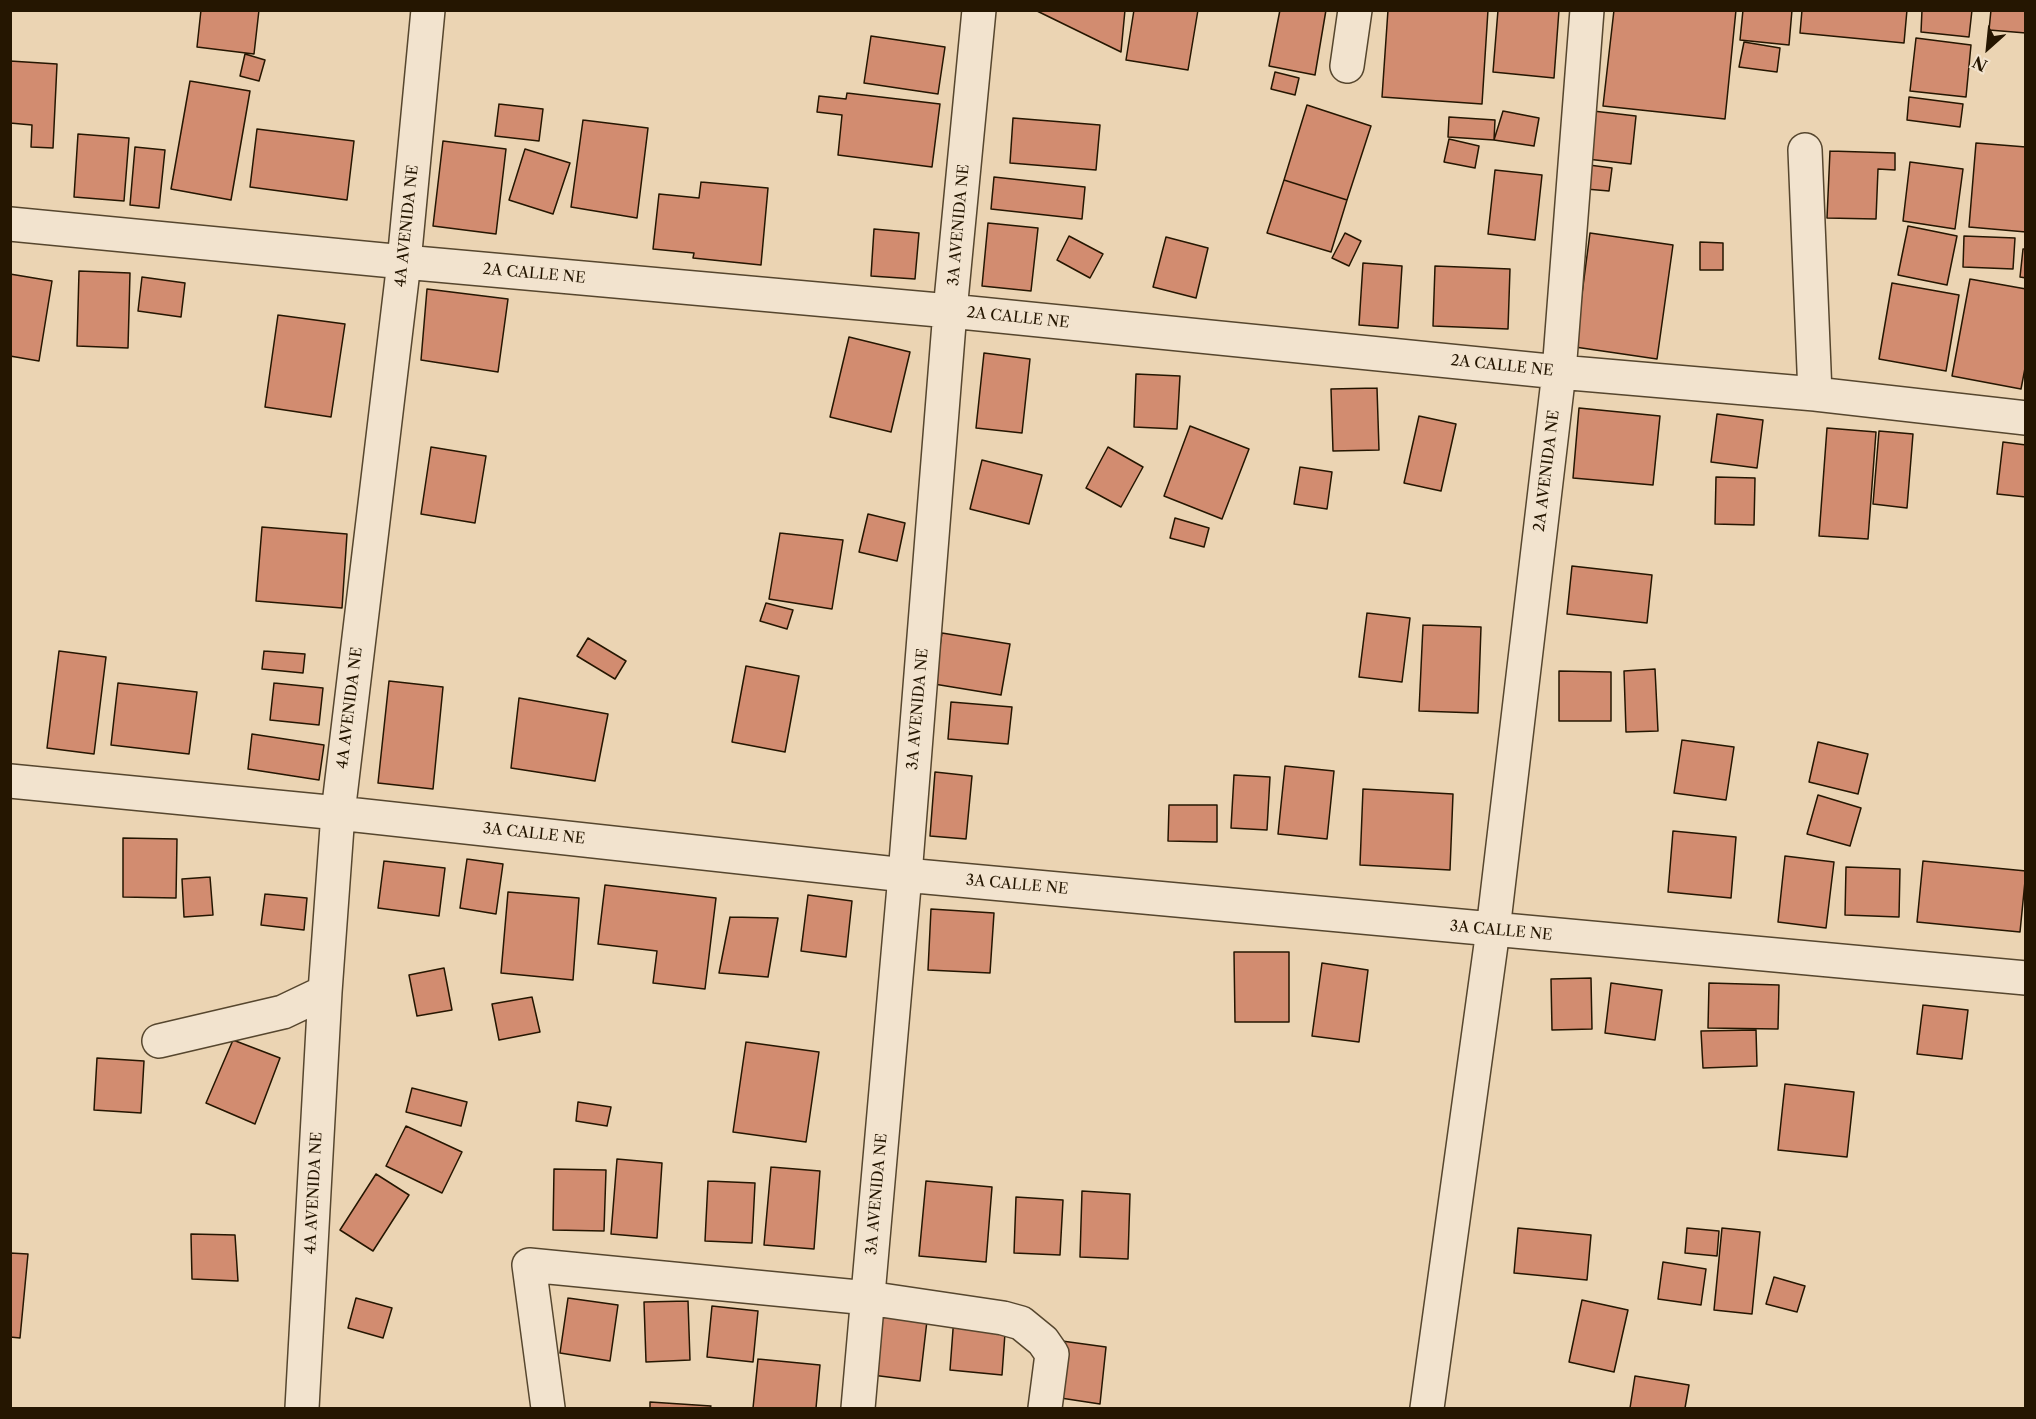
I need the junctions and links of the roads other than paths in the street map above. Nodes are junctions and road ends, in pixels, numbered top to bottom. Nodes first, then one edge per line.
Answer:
1 (428, 10) edge
2 (979, 10) edge
3 (1355, 10) edge
4 (1587, 10) edge
5 (1347, 66) dead end
6 (1805, 150) dead end
7 (10, 224) edge
8 (404, 262) junction
9 (950, 311) junction
10 (1559, 372) junction
11 (1815, 394) junction
12 (2025, 418) edge
13 (10, 781) edge
14 (338, 813) junction
15 (905, 875) junction
16 (1493, 930) junction
17 (2025, 978) edge
18 (325, 992) junction
19 (159, 1041) dead end
20 (868, 1298) junction
21 (302, 1408) edge
22 (548, 1408) edge
23 (858, 1408) edge
24 (1045, 1408) edge
25 (1427, 1408) edge

1 - 8 street, 4A AVENIDA NE
2 - 9 street, 3A AVENIDA NE
3 - 5 street
4 - 10 street, 2A AVENIDA NE
6 - 11 street
7 - 8 street, 2A CALLE NE
8 - 9 street, 2A CALLE NE
8 - 14 street, 4A AVENIDA NE
9 - 10 street, 2A CALLE NE
9 - 15 street, 3A AVENIDA NE
10 - 11 street, 2A CALLE NE
10 - 16 street, 2A AVENIDA NE
11 - 12 street, 2A CALLE NE
13 - 14 street, 3A CALLE NE
14 - 15 street, 3A CALLE NE
14 - 18 street, 4A AVENIDA NE
15 - 16 street, 3A CALLE NE
15 - 20 street, 3A AVENIDA NE
16 - 17 street, 3A CALLE NE
16 - 25 street, 2A AVENIDA NE
18 - 19 street
18 - 21 street, 4A AVENIDA NE
20 - 22 street
20 - 23 street, 3A AVENIDA NE
20 - 24 street

